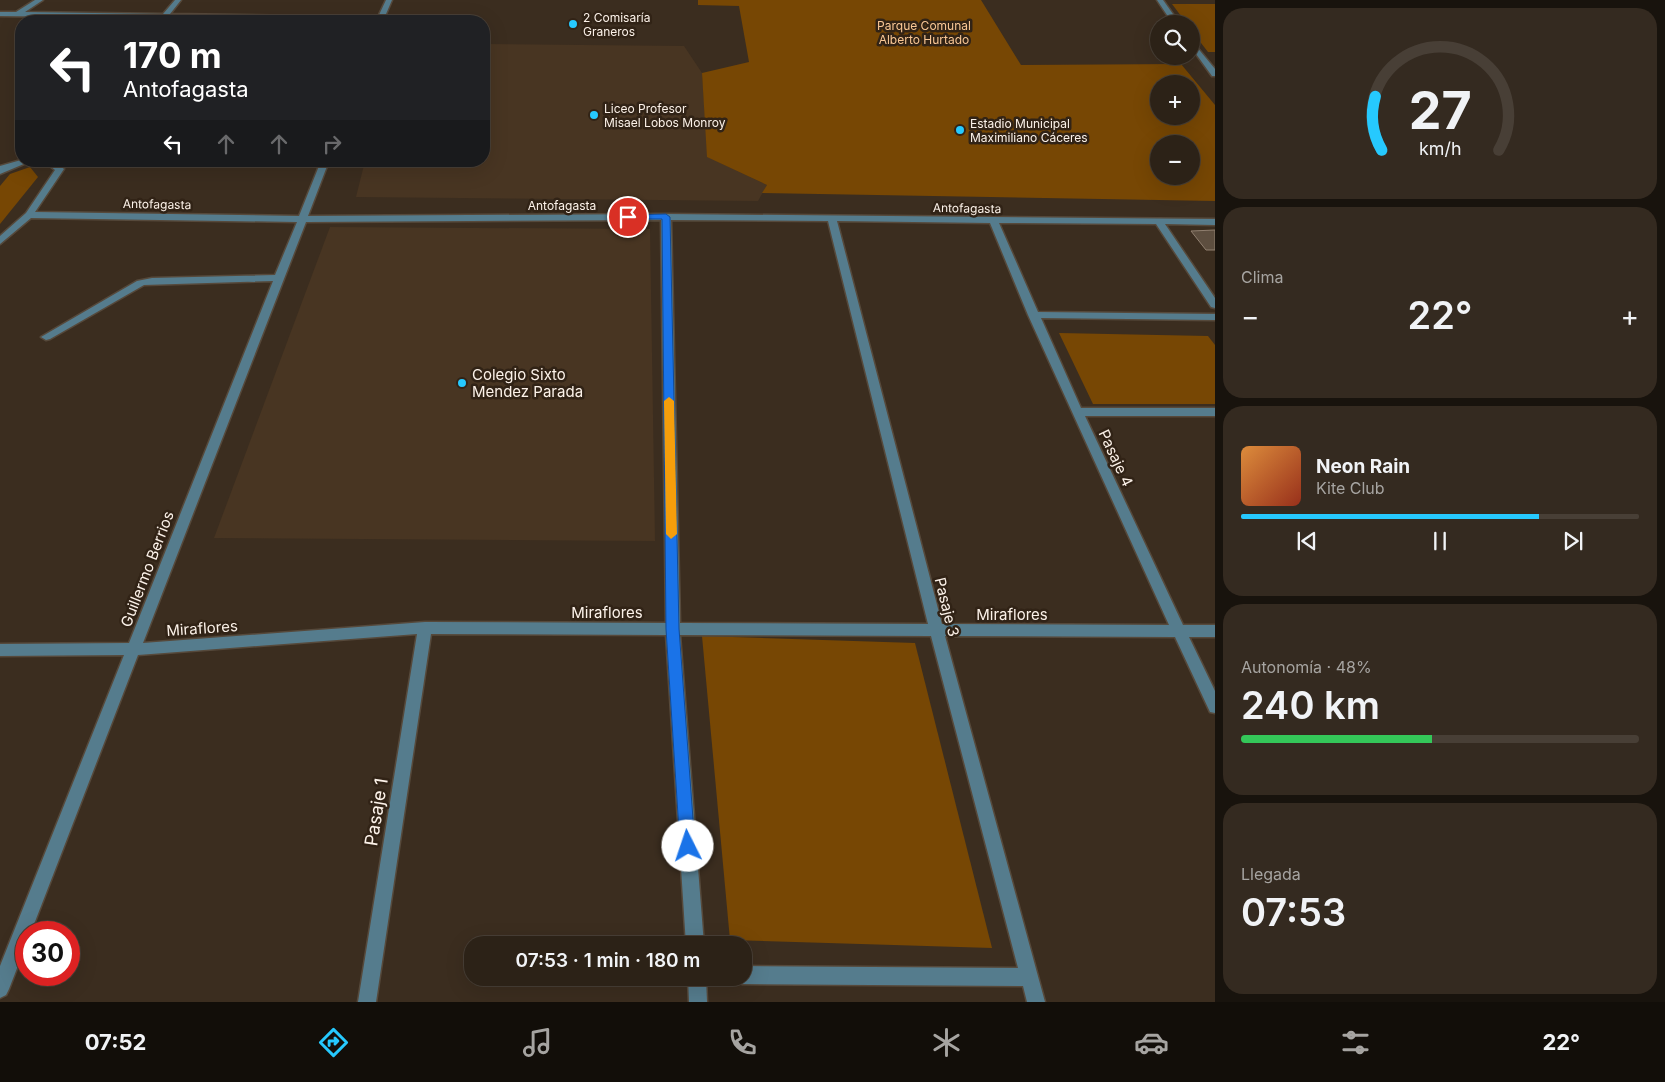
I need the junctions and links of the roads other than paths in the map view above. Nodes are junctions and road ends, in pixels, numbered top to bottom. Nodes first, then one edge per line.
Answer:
1 (40, 0) edge
2 (178, 0) edge
3 (389, 0) edge
4 (1160, 0) edge
5 (0, 14) edge
6 (18, 14) junction
7 (54, 15) edge
8 (165, 15) edge
9 (382, 15) edge
10 (1171, 15) edge
11 (1200, 53) edge
12 (1202, 56) junction
13 (1215, 56) edge
14 (1215, 74) edge
15 (15, 165) edge
16 (58, 167) edge
17 (323, 167) edge
18 (0, 171) edge
19 (30, 215) junction
20 (666, 217) junction
21 (302, 219) junction
22 (832, 219) junction
23 (994, 220) junction
24 (1159, 222) junction
25 (1215, 222) edge
26 (0, 241) edge
27 (279, 278) junction
28 (1215, 305) edge
29 (1033, 315) junction
30 (1215, 317) edge
31 (46, 337) dead end
32 (1077, 412) junction
33 (1215, 412) edge
34 (425, 628) junction
35 (673, 629) junction
36 (936, 630) junction
37 (1179, 631) junction
38 (1215, 631) edge
39 (134, 649) junction
40 (0, 650) edge
41 (1215, 707) edge
42 (693, 936) edge
43 (752, 974) edge
44 (1030, 977) junction
45 (697, 986) edge
46 (0, 989) edge
47 (367, 1002) edge
48 (698, 1002) edge
49 (1036, 1002) edge

1 - 6 street
2 - 8 street
3 - 9 street
4 - 10 street
5 - 6 street
6 - 7 street
11 - 12 street
12 - 13 street
12 - 14 street
15 - 18 street
16 - 19 street
17 - 21 street, Guillermo Berrios
19 - 21 street, Antofagasta
19 - 26 street
20 - 21 street, Antofagasta
20 - 22 street, Antofagasta
20 - 35 street
21 - 27 street, Guillermo Berrios
22 - 23 street, Antofagasta
22 - 36 street, Pasaje 3
23 - 24 street, Antofagasta
23 - 29 street, Pasaje 4
24 - 25 street, Antofagasta
24 - 28 street
27 - 31 street
27 - 39 street, Guillermo Berrios
29 - 30 street
29 - 32 street, Pasaje 4
32 - 33 street
32 - 37 street, Pasaje 4
34 - 35 street, Miraflores
34 - 39 street, Miraflores
34 - 47 street, Pasaje 1
35 - 36 street, Miraflores
35 - 42 street
36 - 37 street, Miraflores
36 - 44 street, Pasaje 3
37 - 38 street, Miraflores
37 - 41 street, Pasaje 4
39 - 40 street, Miraflores
39 - 46 street, Guillermo Berrios
43 - 44 street
44 - 49 street, Pasaje 3
45 - 48 street

